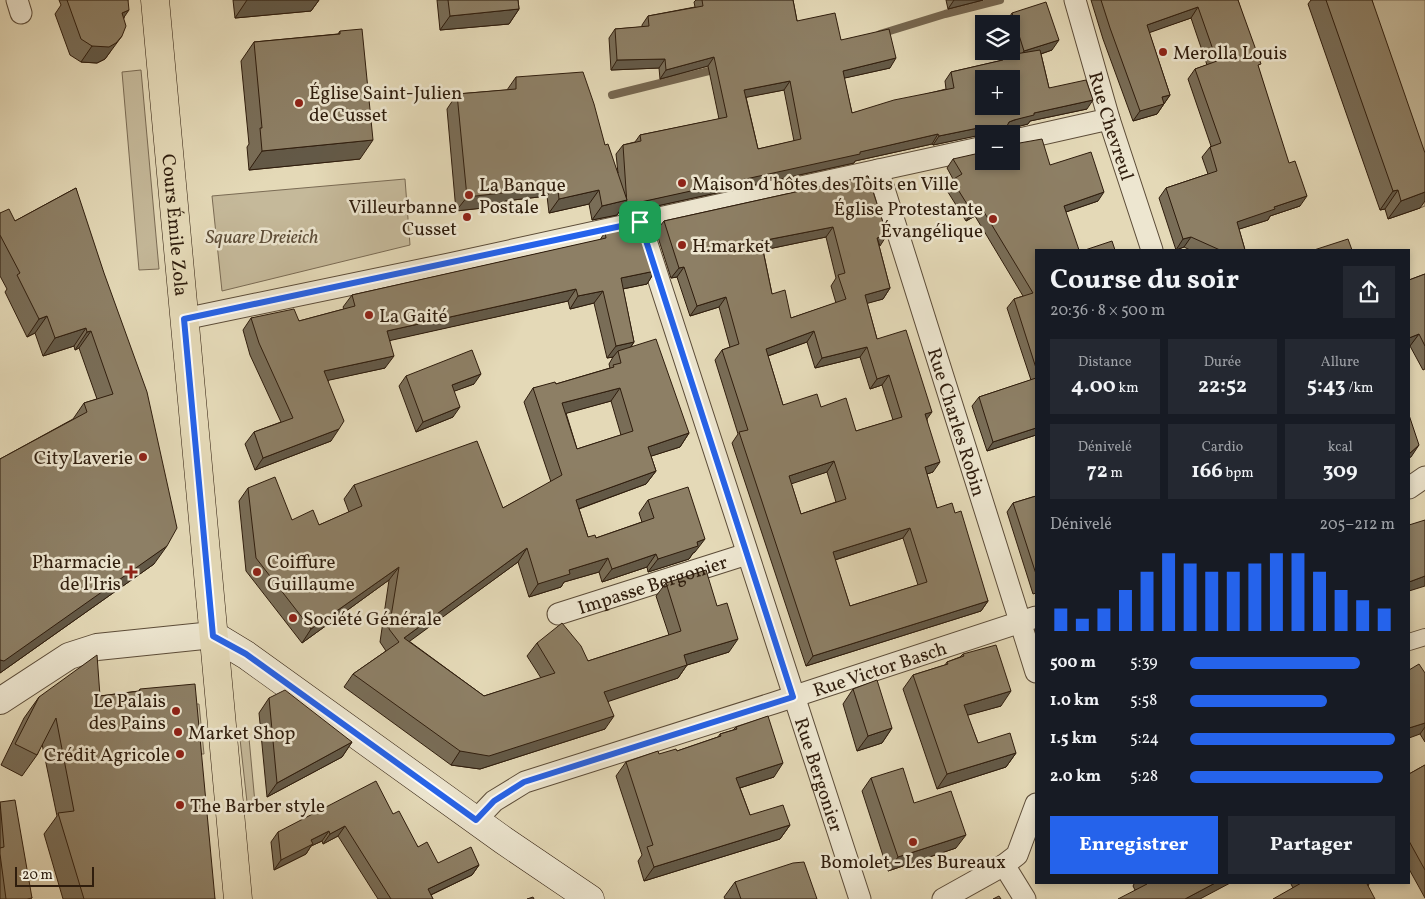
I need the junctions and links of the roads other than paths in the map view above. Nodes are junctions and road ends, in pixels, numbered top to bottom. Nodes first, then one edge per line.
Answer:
1 (155, 0) edge
2 (1075, 0) edge
3 (1109, 120) junction
4 (1020, 139) edge
5 (975, 149) edge
6 (878, 170) junction
7 (640, 222) junction
8 (1152, 249) edge
9 (184, 319) junction
10 (1425, 476) edge
11 (1410, 487) edge
12 (747, 554) junction
13 (558, 614) dead end
14 (1028, 619) edge
15 (213, 636) junction
16 (1425, 637) edge
17 (1410, 642) edge
18 (1035, 665) edge
19 (793, 697) junction
20 (0, 701) edge
21 (1035, 807) edge
22 (476, 820) junction
23 (1004, 865) junction
24 (238, 899) edge
25 (590, 899) edge
26 (860, 899) edge
27 (943, 899) edge
28 (1025, 899) edge

1 - 9 main road, Cours Émile Zola
2 - 3 street, Rue Chevreul
3 - 4 street
3 - 8 street, Rue Chevreul
5 - 6 street
6 - 7 street
6 - 14 street, Rue Charles Robin
7 - 9 street
7 - 12 street, Rue Bergonier
9 - 15 main road, Cours Émile Zola
10 - 11 street
12 - 13 street, Impasse Bergonier
12 - 19 street, Rue Bergonier
14 - 18 street, Rue Charles Robin
14 - 19 street, Rue Victor Basch
15 - 20 street
15 - 22 main road
15 - 24 main road, Cours Émile Zola
16 - 17 street
19 - 22 street, Rue Victor Basch
19 - 26 street, Rue Bergonier
21 - 23 street
22 - 25 main road
23 - 27 street
23 - 28 street

